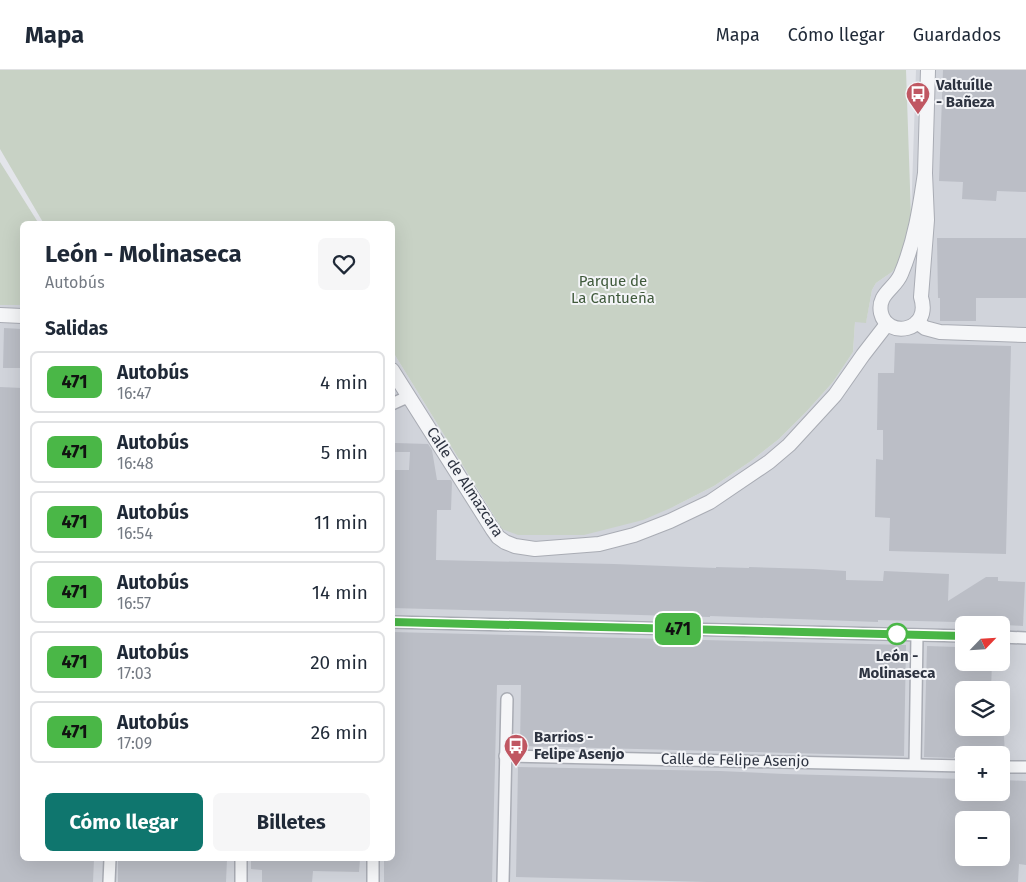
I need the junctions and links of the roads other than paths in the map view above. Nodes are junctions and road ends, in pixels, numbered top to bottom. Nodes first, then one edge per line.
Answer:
1 (928, 70) edge
2 (925, 172) junction
3 (892, 287) junction
4 (921, 297) junction
5 (0, 315) edge
6 (20, 316) edge
7 (917, 322) junction
8 (888, 324) junction
9 (1026, 335) edge
10 (395, 375) edge
11 (410, 398) junction
12 (395, 403) edge
13 (395, 622) edge
14 (917, 635) junction
15 (955, 636) edge
16 (1010, 637) edge
17 (1026, 638) edge
18 (507, 699) dead end
19 (505, 756) junction
20 (914, 764) junction
21 (955, 766) edge
22 (1010, 767) edge
23 (1026, 768) edge
24 (110, 861) edge
25 (241, 861) edge
26 (373, 861) edge
27 (110, 882) edge
28 (241, 882) edge
29 (373, 882) edge
30 (503, 882) edge

1 - 2 street
2 - 3 street
2 - 4 street
3 - 4 street
3 - 8 street
4 - 7 street
5 - 6 street
7 - 8 street
7 - 9 street
8 - 11 street, Calle de Almazcara
10 - 11 street, Calle de Almazcara
11 - 12 street
13 - 14 street
14 - 15 street
14 - 20 street
16 - 17 street
18 - 19 street
19 - 20 street, Calle de Felipe Asenjo
19 - 30 street
20 - 21 street, Calle de Felipe Asenjo
22 - 23 street
24 - 27 street
25 - 28 street
26 - 29 street

